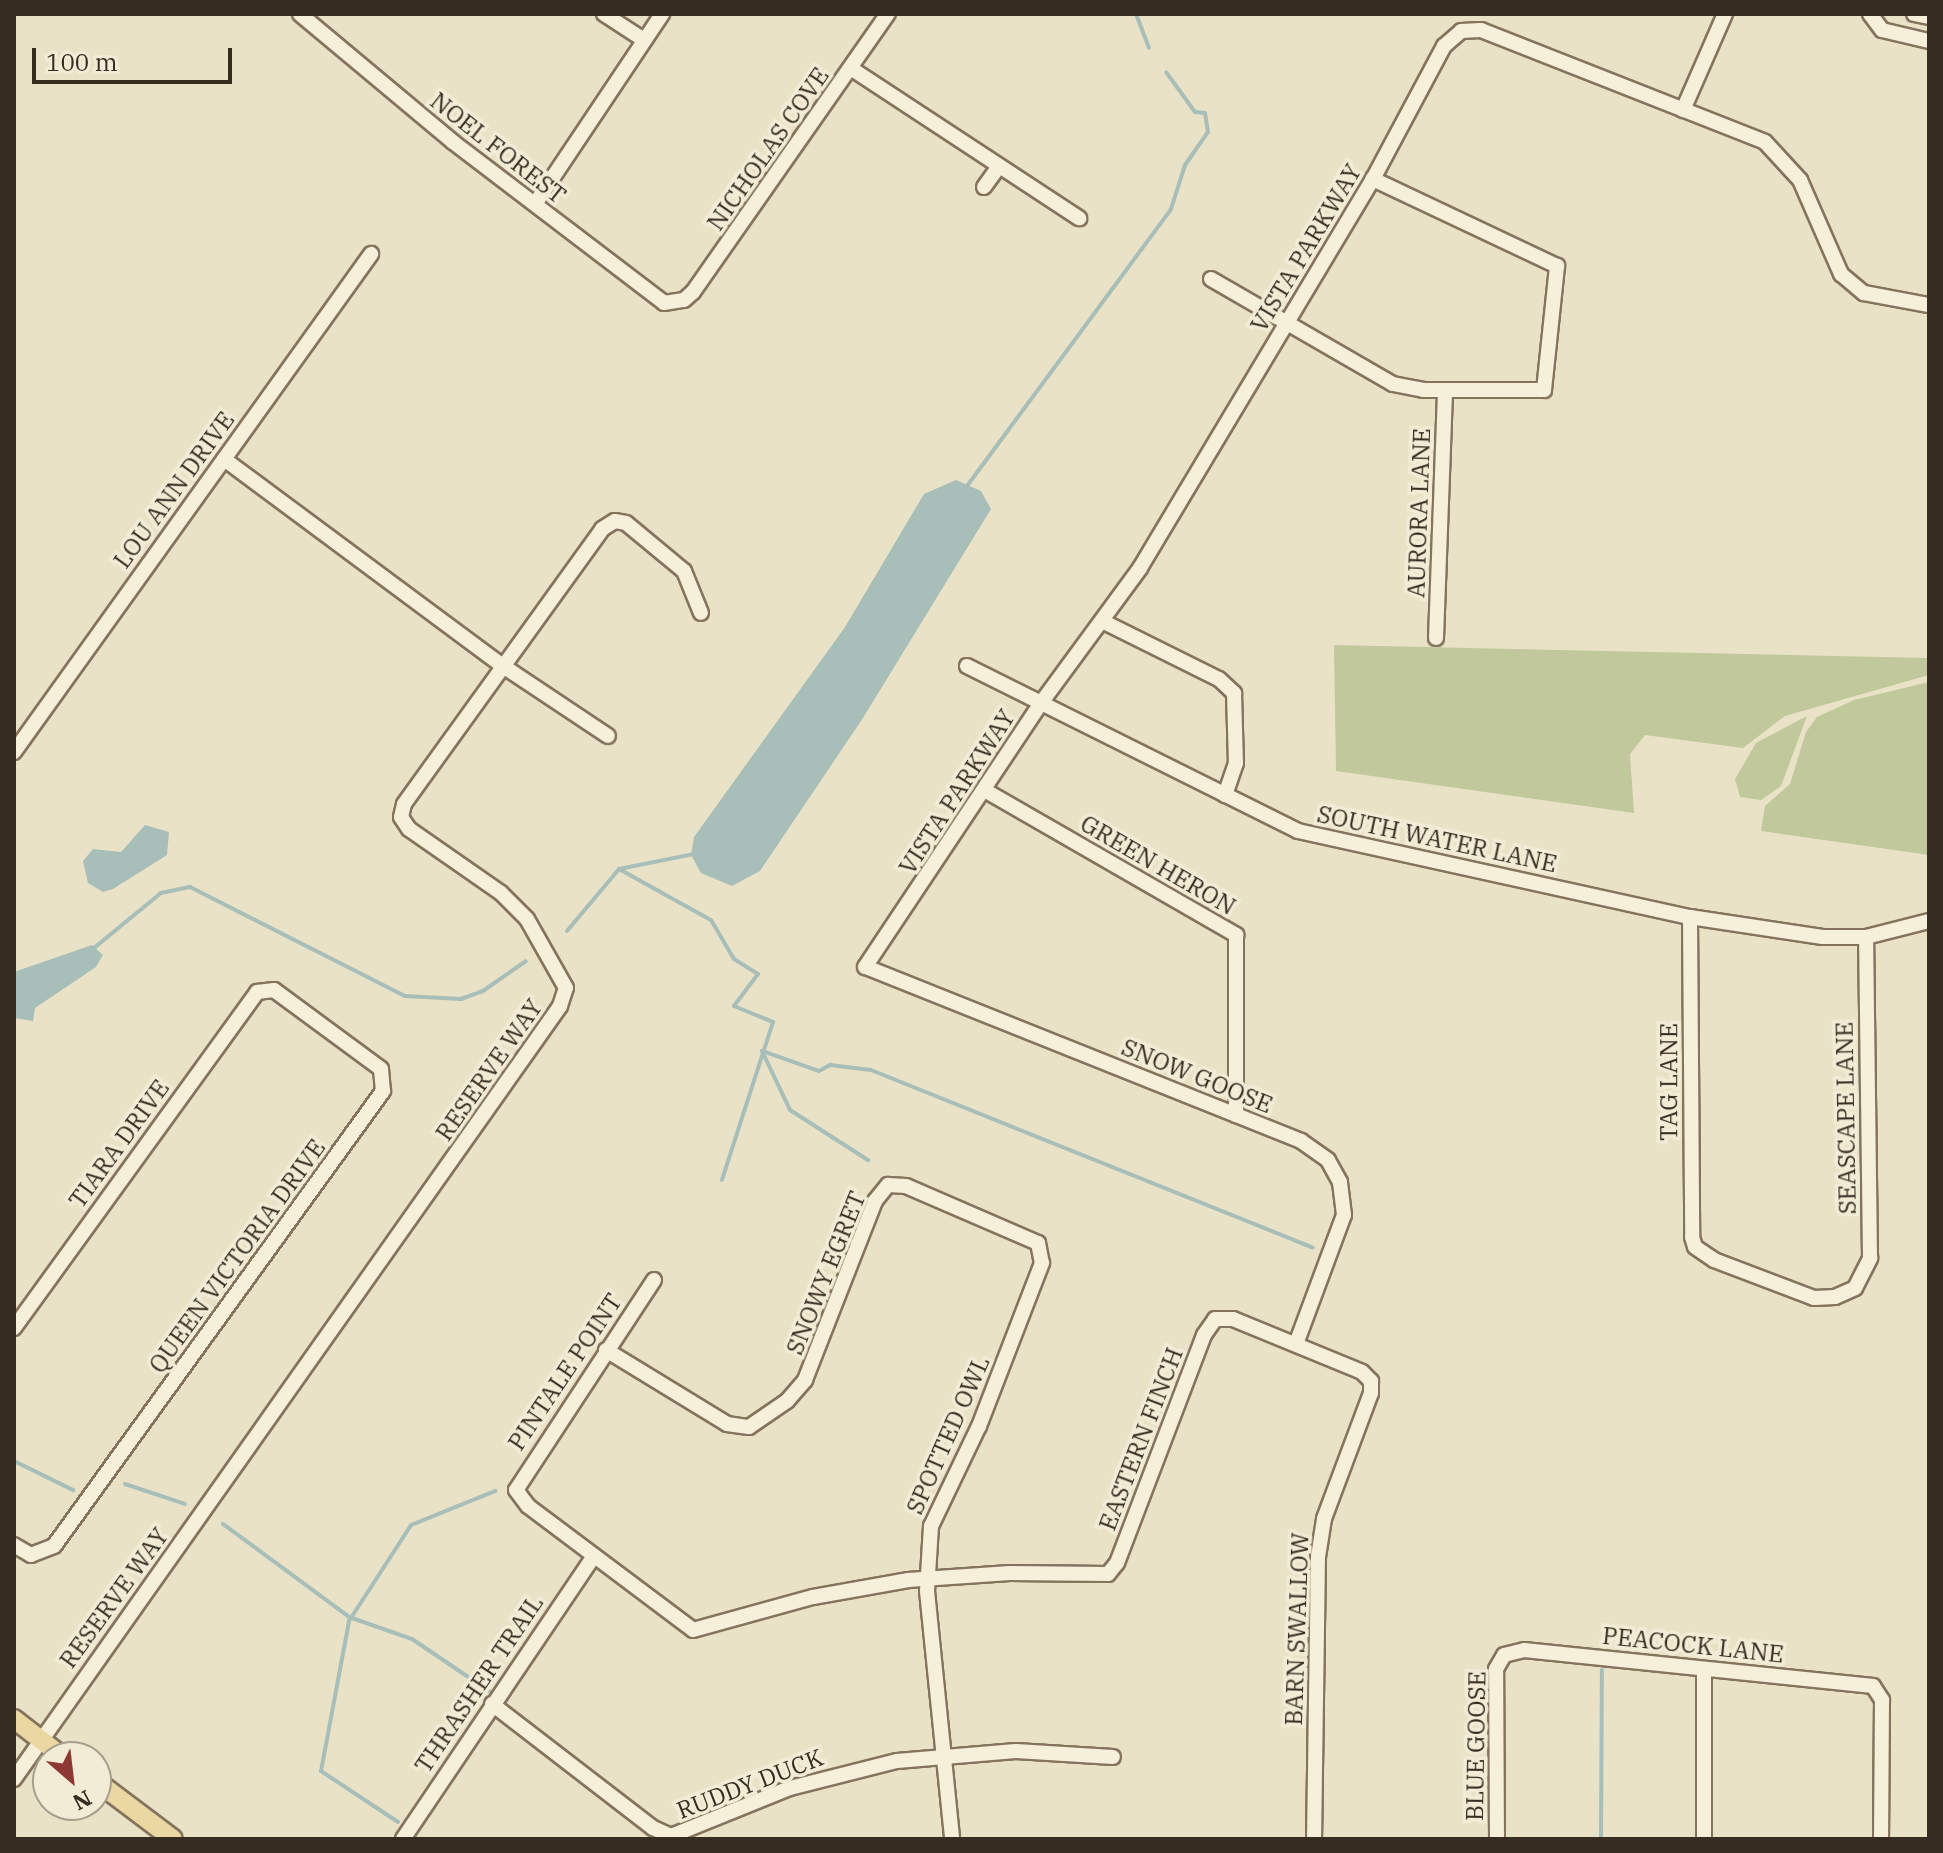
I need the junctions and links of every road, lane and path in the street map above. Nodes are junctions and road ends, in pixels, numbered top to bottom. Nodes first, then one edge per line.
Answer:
1 (300, 14) edge
2 (604, 14) edge
3 (662, 14) edge
4 (888, 14) edge
5 (1725, 14) edge
6 (1870, 14) edge
7 (1914, 14) edge
8 (1929, 17) edge
9 (644, 40) junction
10 (1929, 41) edge
11 (852, 69) junction
12 (1683, 110) junction
13 (999, 166) junction
14 (1373, 179) junction
15 (984, 187) dead end
16 (535, 204) junction
17 (1079, 218) dead end
18 (371, 254) dead end
19 (1211, 279) dead end
20 (677, 302) joint
21 (1929, 305) edge
22 (1286, 326) junction
23 (1445, 390) junction
24 (224, 459) junction
25 (701, 613) dead end
26 (1104, 622) junction
27 (1436, 638) dead end
28 (503, 666) junction
29 (967, 666) dead end
30 (1041, 703) junction
31 (608, 736) dead end
32 (14, 752) edge
33 (986, 791) junction
34 (1225, 795) junction
35 (1690, 917) junction
36 (1929, 921) edge
37 (1866, 937) junction
38 (865, 967) joint
39 (263, 989) joint
40 (1236, 1115) junction
41 (888, 1185) joint
42 (654, 1280) dead end
43 (1849, 1291) joint
44 (14, 1328) edge
45 (1296, 1344) junction
46 (606, 1350) junction
47 (14, 1545) edge
48 (594, 1556) junction
49 (927, 1578) junction
50 (1504, 1655) joint
51 (1704, 1669) junction
52 (492, 1704) junction
53 (14, 1719) edge
54 (40, 1740) junction
55 (943, 1755) junction
56 (1113, 1757) dead end
57 (14, 1779) edge
58 (112, 1793) edge
59 (173, 1839) edge
60 (403, 1839) edge
61 (952, 1839) edge
62 (1314, 1839) edge
63 (1497, 1839) edge
64 (1704, 1839) edge
65 (1881, 1839) edge

1 - 16 street, NOEL FOREST
2 - 9 street
3 - 9 street
4 - 11 street, NICHOLAS COVE
5 - 12 street
6 - 10 street
7 - 8 street
9 - 16 street
11 - 13 street
11 - 20 street, NICHOLAS COVE
12 - 14 street, VISTA PARKWAY
12 - 21 street, VISTA PARKWAY
13 - 15 street
13 - 17 street
14 - 22 street, VISTA PARKWAY
14 - 23 street
16 - 20 street, NOEL FOREST
18 - 24 street, LOU ANN DRIVE
19 - 22 street
22 - 23 street
22 - 26 street, VISTA PARKWAY
23 - 27 street, AURORA LANE
24 - 28 street
24 - 32 street, LOU ANN DRIVE
25 - 28 street, RESERVE WAY
26 - 30 street, VISTA PARKWAY
26 - 34 street
28 - 31 street
28 - 54 street, RESERVE WAY
29 - 30 street, SOUTH WATER LANE
30 - 33 street, VISTA PARKWAY
30 - 34 street, SOUTH WATER LANE
33 - 38 street, VISTA PARKWAY
33 - 40 street, GREEN HERON
34 - 35 street, SOUTH WATER LANE
35 - 37 street, SOUTH WATER LANE
35 - 43 street, TAG LANE
36 - 37 street, SOUTH WATER LANE
37 - 43 street, SEASCAPE LANE
38 - 40 street, SNOW GOOSE
39 - 44 street, TIARA DRIVE
39 - 47 street, QUEEN VICTORIA DRIVE
40 - 45 street, SNOW GOOSE
41 - 46 street, SNOWY EGRET
41 - 49 street, SPOTTED OWL
42 - 46 street, PINTALE POINT
45 - 49 street, EASTERN FINCH
45 - 62 street, BARN SWALLOW
46 - 48 street, PINTALE POINT
48 - 49 street
48 - 52 street, THRASHER TRAIL
49 - 55 street, SPOTTED OWL
50 - 51 street, PEACOCK LANE
50 - 63 street, BLUE GOOSE
51 - 64 street
51 - 65 street, PEACOCK LANE
52 - 55 street, RUDDY DUCK
52 - 60 street, THRASHER TRAIL
53 - 54 main road
54 - 57 street
55 - 56 street, RUDDY DUCK
55 - 61 street, SPOTTED OWL
58 - 59 main road

